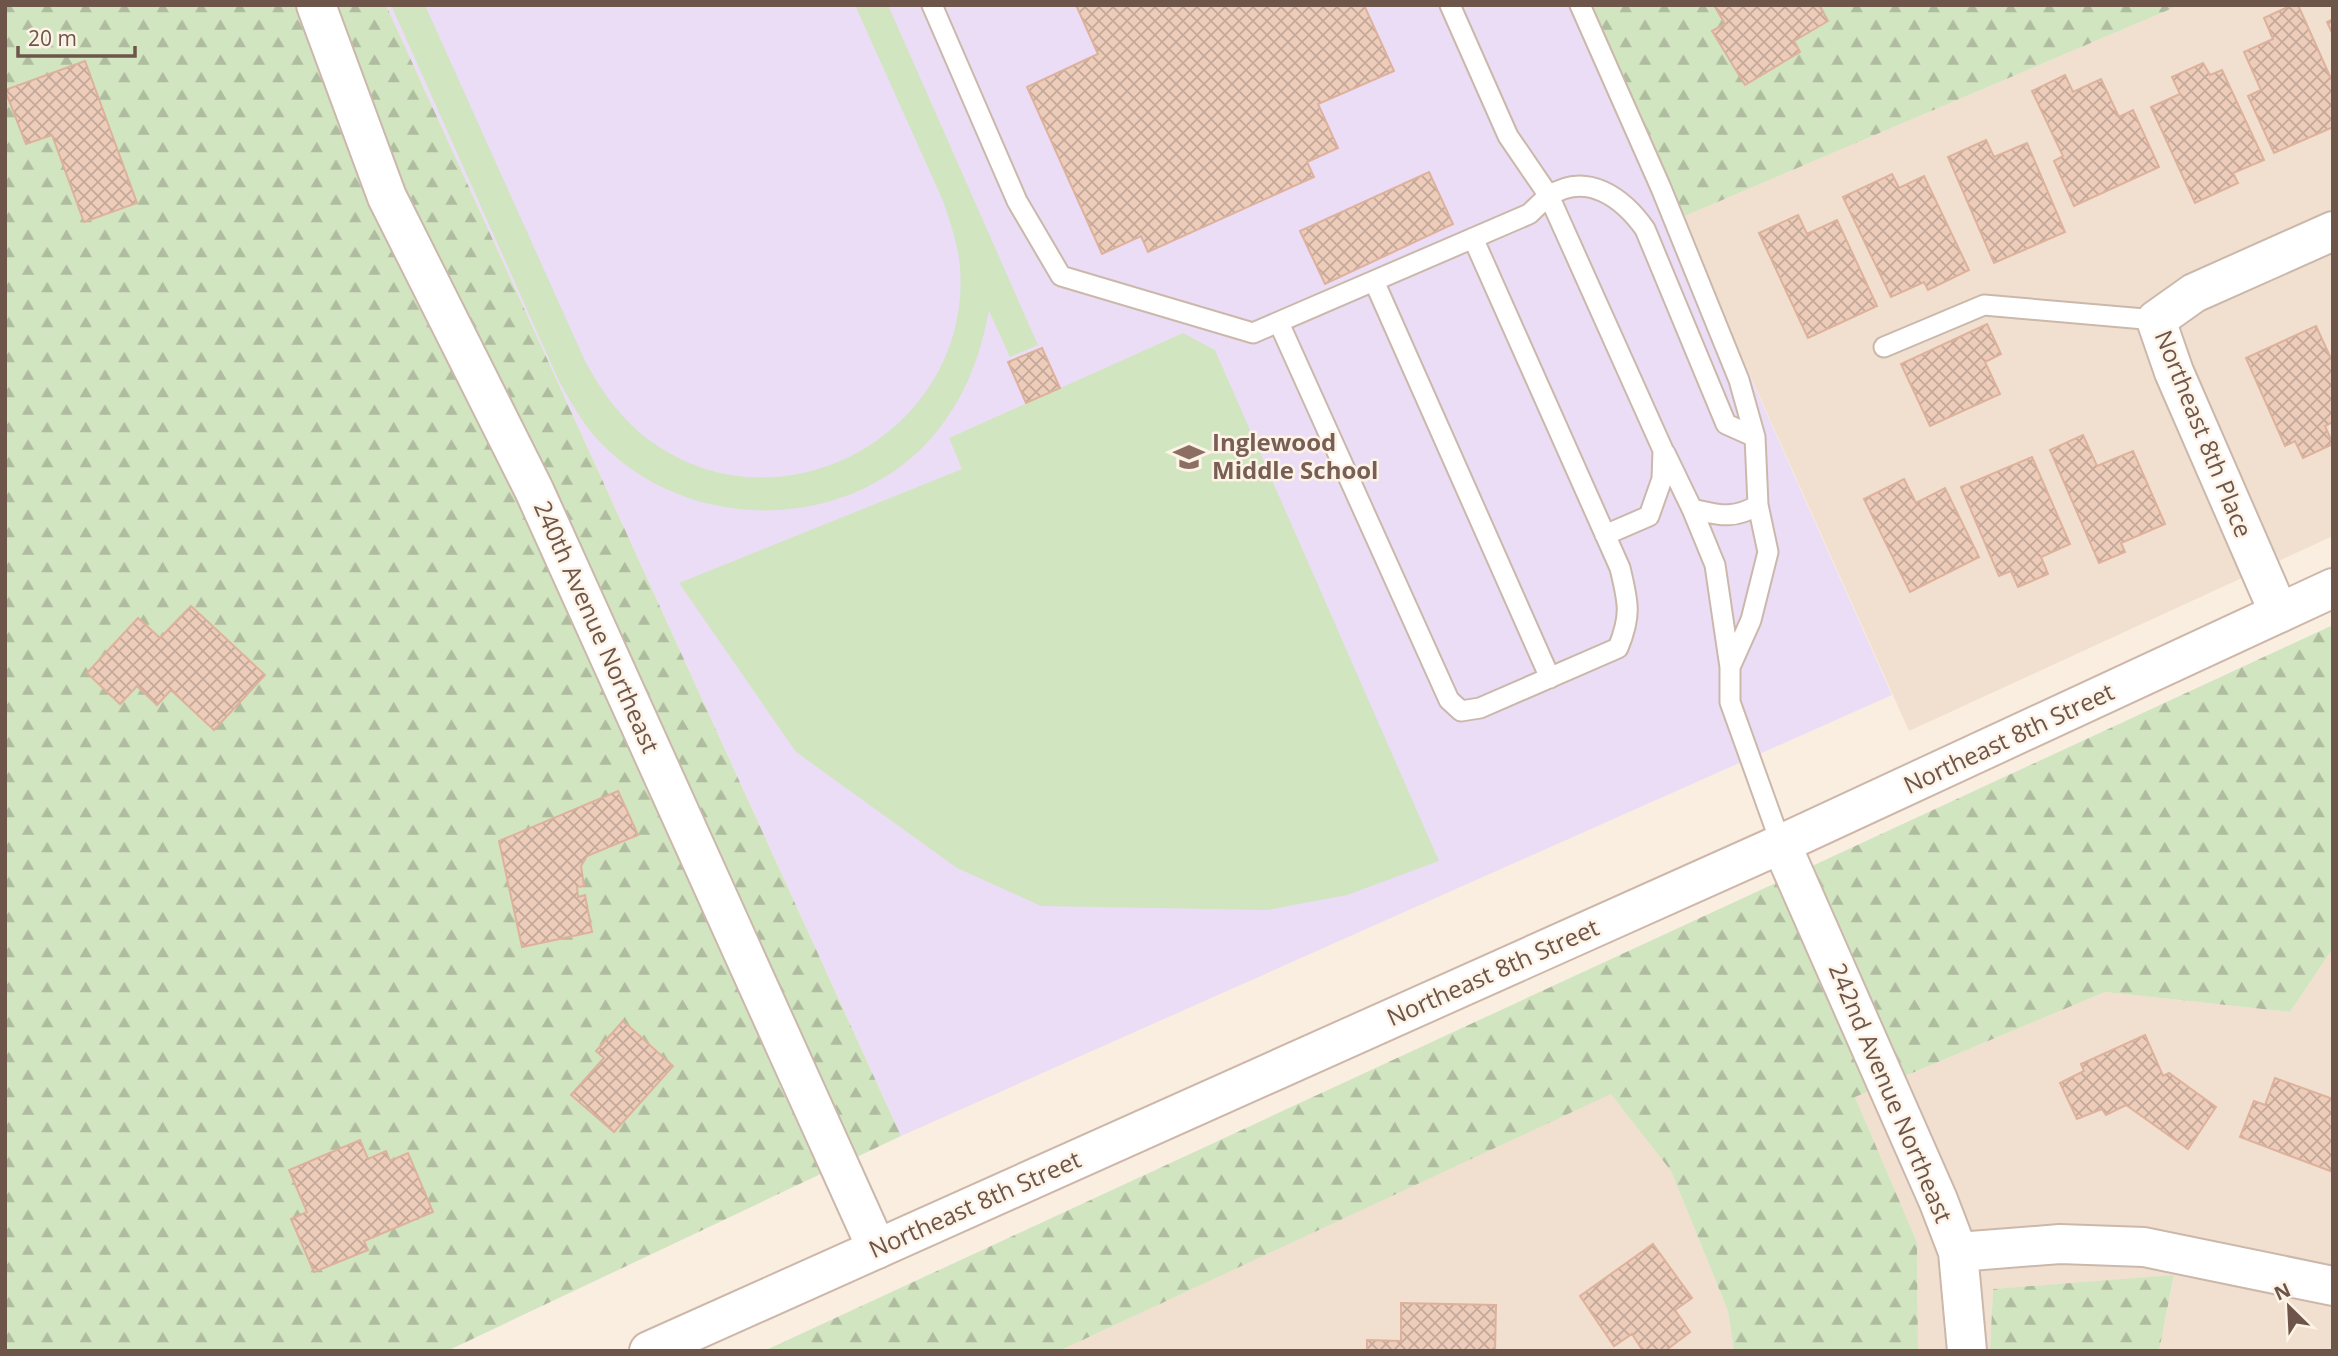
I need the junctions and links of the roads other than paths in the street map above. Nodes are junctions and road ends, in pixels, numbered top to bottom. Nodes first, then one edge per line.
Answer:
1 (317, 5) edge
2 (932, 5) edge
3 (1450, 5) edge
4 (1580, 5) edge
5 (1549, 196) junction
6 (2333, 231) edge
7 (1473, 238) junction
8 (1374, 281) junction
9 (2156, 320) junction
10 (1279, 323) junction
11 (1884, 347) dead end
12 (1755, 437) junction
13 (1663, 450) junction
14 (1758, 505) junction
15 (1692, 509) junction
16 (1605, 535) junction
17 (2333, 589) edge
18 (2279, 613) junction
19 (1730, 667) junction
20 (1550, 678) junction
21 (1781, 844) junction
22 (877, 1249) junction
23 (1958, 1252) junction
24 (2333, 1286) edge
25 (649, 1351) edge
26 (1967, 1351) edge

1 - 22 street, 240th Avenue Northeast
2 - 10 lane
3 - 5 lane
4 - 12 lane
5 - 7 lane
5 - 12 lane
5 - 13 lane
6 - 9 street, Northeast 8th Place
7 - 8 lane
7 - 16 lane
8 - 10 lane
8 - 20 lane
9 - 11 lane
9 - 18 street, Northeast 8th Place
10 - 20 lane
12 - 14 lane
13 - 15 lane
13 - 16 lane
14 - 15 lane
14 - 19 lane
15 - 19 lane
16 - 20 lane
17 - 18 street, Northeast 8th Street
18 - 21 street, Northeast 8th Street
19 - 21 lane
21 - 22 street, Northeast 8th Street
21 - 23 street, 242nd Avenue Northeast
22 - 25 street, Northeast 8th Street
23 - 24 street
23 - 26 street, 242nd Avenue Northeast

